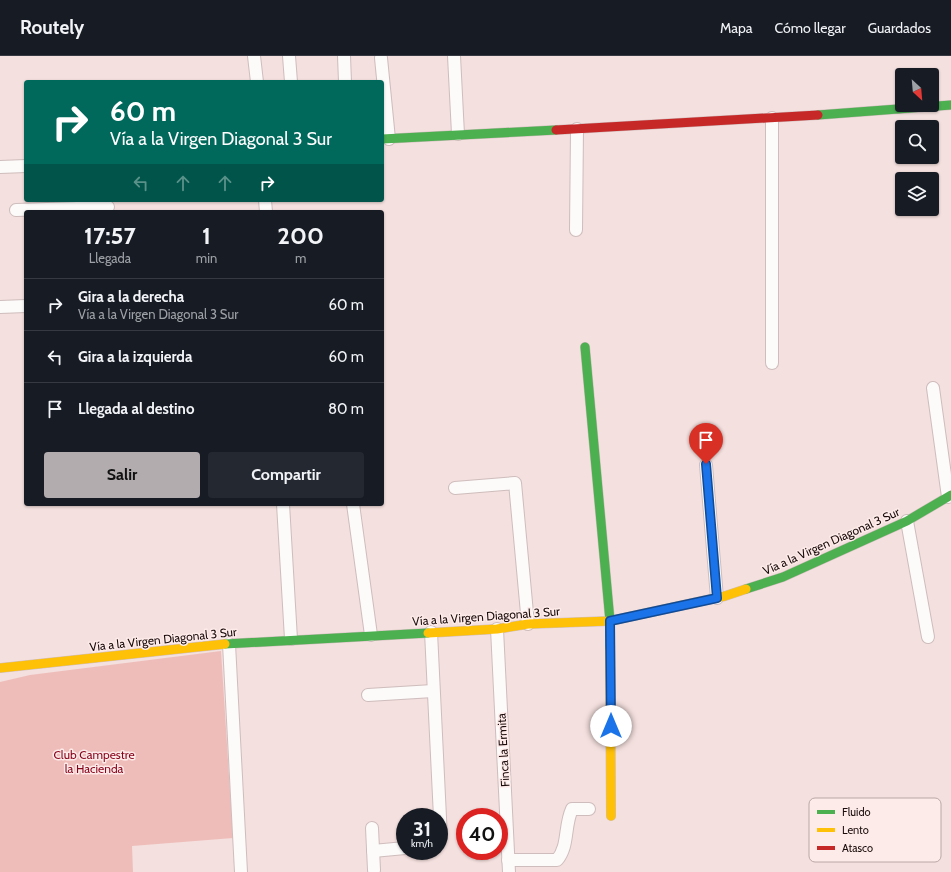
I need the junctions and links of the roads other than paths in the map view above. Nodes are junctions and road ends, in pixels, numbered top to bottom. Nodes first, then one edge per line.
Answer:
1 (254, 56) edge
2 (289, 56) edge
3 (344, 56) edge
4 (454, 56) edge
5 (381, 58) dead end
6 (257, 80) edge
7 (291, 80) edge
8 (345, 80) edge
9 (382, 80) edge
10 (951, 105) edge
11 (772, 118) junction
12 (384, 119) edge
13 (577, 129) junction
14 (458, 134) junction
15 (385, 139) edge
16 (24, 166) edge
17 (0, 167) edge
18 (108, 206) edge
19 (16, 210) dead end
20 (576, 230) dead end
21 (24, 306) edge
22 (0, 307) edge
23 (585, 347) dead end
24 (772, 363) dead end
25 (933, 388) dead end
26 (706, 464) dead end
27 (454, 488) dead end
28 (950, 496) edge
29 (283, 506) edge
30 (353, 506) edge
31 (907, 521) junction
32 (717, 598) junction
33 (610, 621) junction
34 (528, 624) junction
35 (497, 628) junction
36 (432, 632) junction
37 (371, 635) junction
38 (928, 637) dead end
39 (291, 640) junction
40 (229, 644) junction
41 (0, 668) edge
42 (433, 691) junction
43 (368, 695) dead end
44 (439, 808) edge
45 (589, 809) dead end
46 (611, 816) dead end
47 (372, 828) dead end
48 (396, 849) edge
49 (373, 850) junction
50 (509, 866) edge
51 (374, 870) dead end
52 (241, 872) edge

1 - 6 street
2 - 7 street
3 - 8 street
4 - 14 street
5 - 9 street
10 - 11 street
11 - 13 street
11 - 24 street
12 - 15 street
13 - 14 street
13 - 20 street
14 - 15 street
16 - 17 street
18 - 19 street
21 - 22 street
23 - 33 street
25 - 28 street
26 - 32 street
27 - 34 street
28 - 31 street, Vía a la Virgen Diagonal 3 Sur
29 - 39 street
30 - 37 street
31 - 32 street, Vía a la Virgen Diagonal 3 Sur
31 - 38 street
32 - 33 street, Vía a la Virgen Diagonal 3 Sur
33 - 34 street, Vía a la Virgen Diagonal 3 Sur
33 - 46 street
34 - 35 street, Vía a la Virgen Diagonal 3 Sur
35 - 36 street, Vía a la Virgen Diagonal 3 Sur
35 - 50 street, Finca la Ermita
36 - 37 street, Vía a la Virgen Diagonal 3 Sur
36 - 42 street
37 - 39 street, Vía a la Virgen Diagonal 3 Sur
39 - 40 street, Vía a la Virgen Diagonal 3 Sur
40 - 41 street, Vía a la Virgen Diagonal 3 Sur
40 - 52 street
42 - 43 street
42 - 44 street
45 - 50 street
47 - 49 street
48 - 49 street
49 - 51 street

